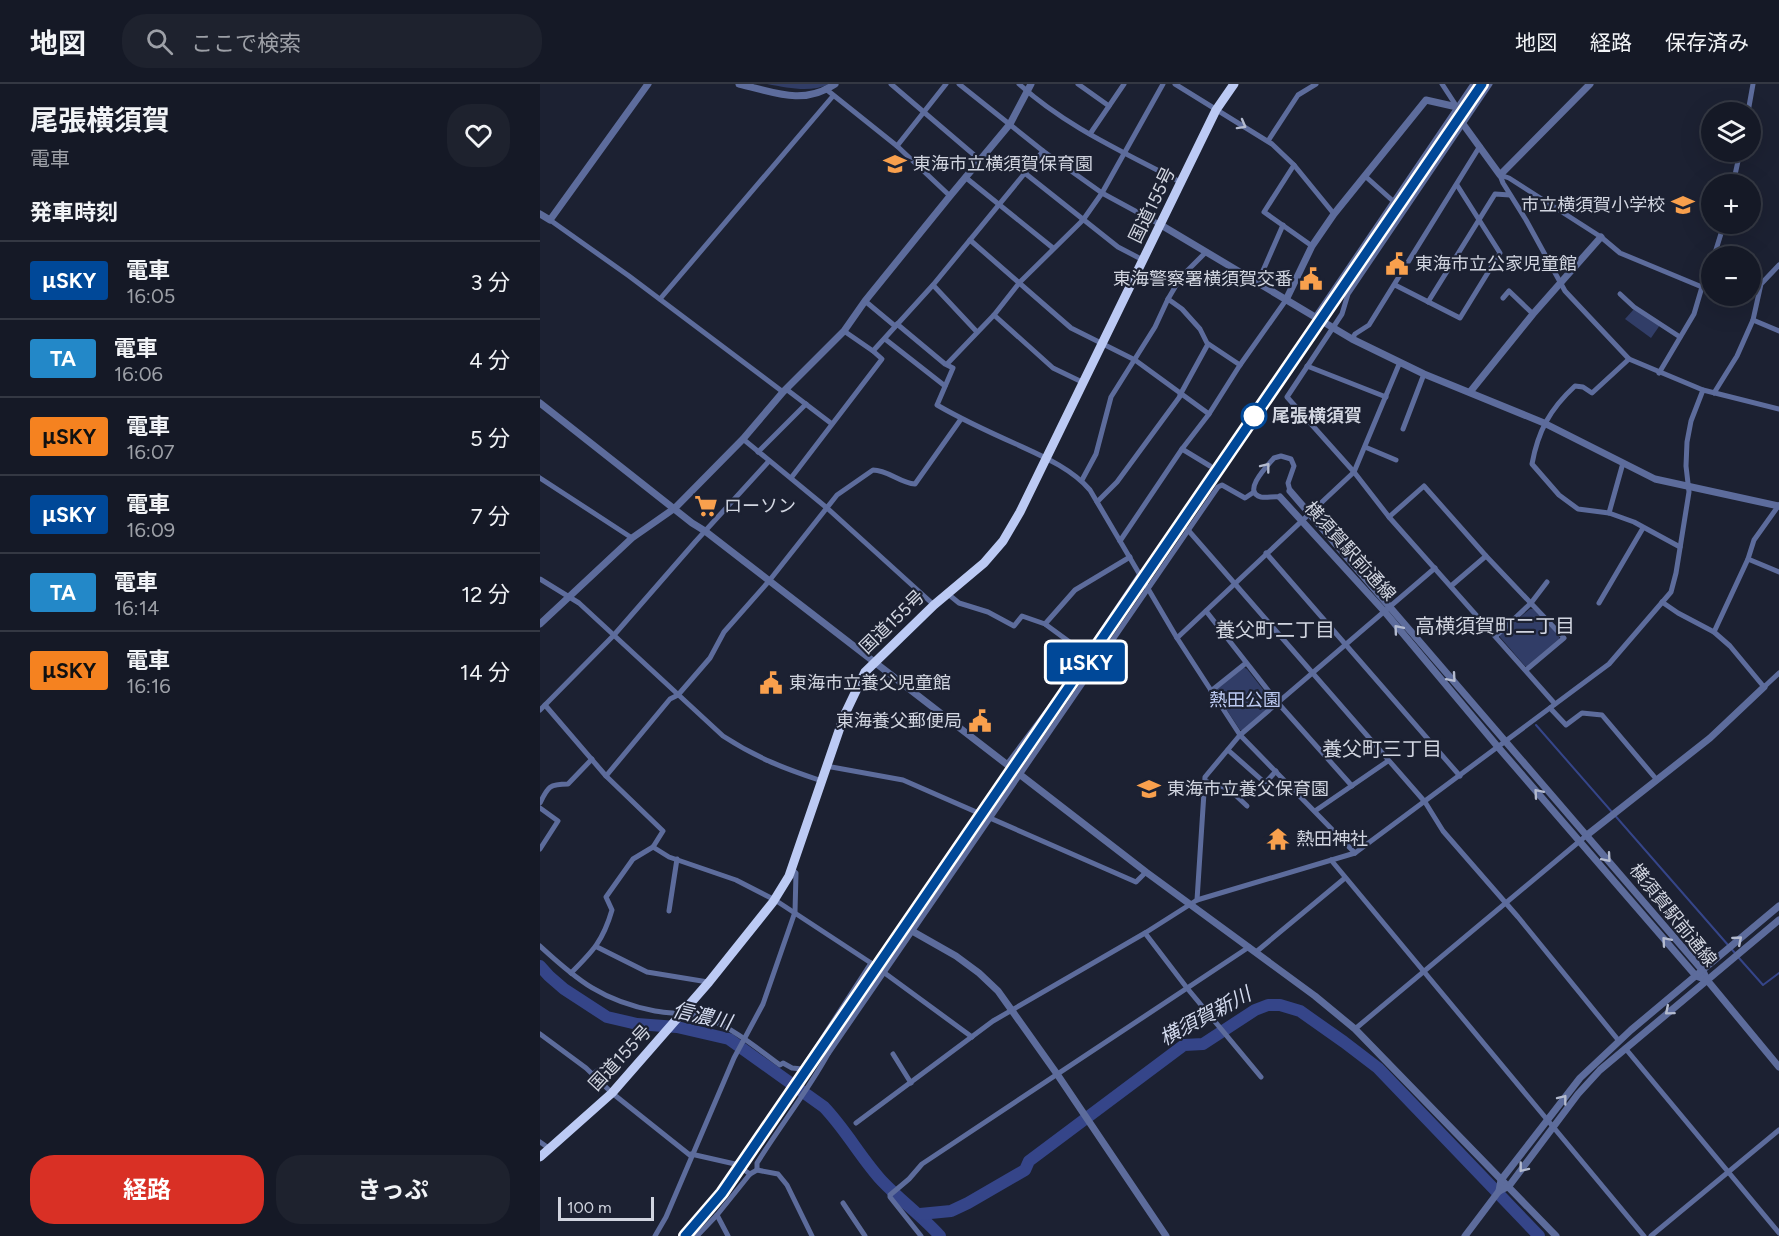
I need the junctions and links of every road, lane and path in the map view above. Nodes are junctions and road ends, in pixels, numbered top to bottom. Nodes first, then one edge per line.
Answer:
1 (648, 84) edge
2 (739, 84) edge
3 (835, 84) edge
4 (891, 84) edge
5 (946, 84) edge
6 (959, 84) edge
7 (1019, 84) edge
8 (1031, 84) edge
9 (1078, 84) edge
10 (1124, 84) edge
11 (1163, 84) edge
12 (1174, 84) edge
13 (1234, 84) edge
14 (1316, 84) edge
15 (1442, 84) edge
16 (1473, 84) edge
17 (1490, 84) edge
18 (1590, 84) edge
19 (1754, 84) edge
20 (827, 90) junction
21 (1028, 92) junction
22 (833, 96) junction
23 (1750, 102) edge
24 (1109, 106) junction
25 (1457, 107) junction
26 (1216, 110) junction
27 (924, 112) junction
28 (1010, 124) junction
29 (1463, 124) junction
30 (1090, 134) junction
31 (1268, 141) junction
32 (897, 146) junction
33 (1480, 146) junction
34 (1043, 151) junction
35 (1124, 152) junction
36 (980, 160) junction
37 (1294, 165) junction
38 (1026, 174) junction
39 (1500, 175) junction
40 (1365, 176) junction
41 (965, 177) junction
42 (1182, 183) junction
43 (1456, 185) junction
44 (1102, 193) junction
45 (1510, 195) junction
46 (950, 196) junction
47 (1393, 201) junction
48 (1000, 204) junction
49 (540, 214) edge
50 (1334, 214) junction
51 (1479, 219) junction
52 (550, 220) junction
53 (1083, 220) junction
54 (1161, 225) junction
55 (1283, 225) junction
56 (1602, 237) junction
57 (970, 240) junction
58 (1312, 246) junction
59 (1053, 248) junction
60 (1205, 253) junction
61 (1143, 260) junction
62 (1779, 265) edge
63 (1020, 282) junction
64 (1257, 282) junction
65 (1560, 284) junction
66 (933, 285) junction
67 (1395, 285) junction
68 (1701, 287) edge
69 (1701, 290) edge
70 (1620, 294) dead end
71 (1503, 298) dead end
72 (660, 299) junction
73 (1168, 299) junction
74 (1286, 300) junction
75 (865, 302) junction
76 (1428, 302) junction
77 (1533, 314) junction
78 (994, 315) junction
79 (1315, 317) junction
80 (1753, 320) junction
81 (896, 325) junction
82 (1331, 327) junction
83 (844, 331) junction
84 (1779, 331) edge
85 (977, 332) junction
86 (1680, 337) junction
87 (885, 339) junction
88 (1352, 339) junction
89 (1101, 344) junction
90 (1208, 344) junction
91 (873, 351) junction
92 (1629, 359) junction
93 (1135, 360) junction
94 (1400, 362) junction
95 (947, 364) junction
96 (1240, 365) junction
97 (1307, 366) junction
98 (1659, 373) junction
99 (1424, 374) junction
100 (1082, 382) junction
101 (945, 386) junction
102 (785, 390) junction
103 (1703, 390) junction
104 (1470, 392) junction
105 (1714, 393) junction
106 (1180, 395) junction
107 (1386, 397) junction
108 (540, 403) edge
109 (806, 404) junction
110 (1779, 409) edge
111 (1209, 414) junction
112 (961, 419) junction
113 (1544, 423) junction
114 (832, 424) junction
115 (1402, 429) dead end
116 (743, 439) junction
117 (1365, 447) junction
118 (1182, 449) junction
119 (758, 452) junction
120 (1046, 458) junction
121 (1396, 460) dead end
122 (769, 461) junction
123 (1623, 463) junction
124 (1210, 466) dead end
125 (1354, 472) junction
126 (540, 478) edge
127 (791, 478) junction
128 (1082, 480) junction
129 (1688, 487) junction
130 (1290, 491) joint
131 (1254, 492) junction
132 (1281, 496) joint
133 (1097, 502) junction
134 (1779, 505) edge
135 (675, 508) junction
136 (827, 508) junction
137 (1309, 513) junction
138 (1609, 513) junction
139 (1389, 517) junction
140 (1302, 520) junction
141 (1643, 528) junction
142 (1188, 530) junction
143 (705, 531) junction
144 (632, 538) junction
145 (1120, 541) junction
146 (1680, 547) junction
147 (1266, 553) junction
148 (1486, 556) junction
149 (1130, 557) junction
150 (1748, 559) junction
151 (1435, 568) junction
152 (1779, 572) edge
153 (1140, 574) junction
154 (540, 579) edge
155 (769, 582) junction
156 (1547, 582) dead end
157 (1234, 585) junction
158 (1451, 586) junction
159 (1147, 588) junction
160 (1671, 592) junction
161 (948, 594) junction
162 (569, 597) junction
163 (1662, 602) junction
164 (1531, 603) junction
165 (1599, 603) dead end
166 (934, 605) junction
167 (1670, 607) junction
168 (1387, 609) junction
169 (1206, 611) junction
170 (540, 624) edge
171 (1045, 624) junction
172 (1714, 632) junction
173 (614, 635) junction
174 (1496, 636) junction
175 (1177, 638) junction
176 (1346, 645) junction
177 (1086, 654) junction
178 (874, 661) junction
179 (1246, 663) junction
180 (1526, 670) junction
181 (1779, 673) edge
182 (1312, 674) junction
183 (1764, 687) junction
184 (1211, 691) junction
185 (678, 695) junction
186 (1278, 703) junction
187 (1552, 706) junction
188 (542, 707) edge
189 (1240, 735) junction
190 (1506, 742) junction
191 (1498, 747) junction
192 (1228, 750) junction
193 (592, 759) junction
194 (1389, 761) junction
195 (1007, 764) junction
196 (826, 766) junction
197 (1276, 771) junction
198 (1020, 774) junction
199 (606, 776) junction
200 (1460, 776) junction
201 (1657, 780) junction
202 (822, 781) junction
203 (1205, 781) junction
204 (1352, 786) junction
205 (1425, 802) junction
206 (540, 803) edge
207 (1247, 806) dead end
208 (540, 808) edge
209 (1315, 811) junction
210 (990, 818) junction
211 (1587, 835) junction
212 (1580, 841) junction
213 (652, 847) junction
214 (540, 849) edge
215 (1355, 853) junction
216 (677, 860) junction
217 (1331, 860) junction
218 (791, 868) junction
219 (1146, 872) junction
220 (1345, 878) junction
221 (775, 900) junction
222 (1197, 900) junction
223 (1189, 904) junction
224 (1506, 905) junction
225 (1779, 906) edge
226 (669, 911) dead end
227 (795, 912) junction
228 (1779, 920) edge
229 (912, 931) junction
230 (1145, 933) junction
231 (540, 946) edge
232 (597, 946) junction
233 (1248, 947) junction
234 (1256, 952) junction
235 (871, 963) junction
236 (1703, 970) junction
237 (883, 972) junction
238 (1423, 972) junction
239 (571, 973) junction
240 (1696, 976) junction
241 (1707, 980) junction
242 (710, 982) junction
243 (1187, 988) junction
244 (1011, 1012) junction
245 (681, 1015) junction
246 (1355, 1029) junction
247 (540, 1034) edge
248 (972, 1037) junction
249 (744, 1040) junction
250 (1619, 1041) junction
251 (630, 1046) dead end
252 (816, 1048) junction
253 (1625, 1048) junction
254 (828, 1054) junction
255 (893, 1054) dead end
256 (1779, 1067) edge
257 (593, 1074) junction
258 (1057, 1074) junction
259 (1262, 1077) dead end
260 (911, 1083) junction
261 (612, 1093) junction
262 (1547, 1120) junction
263 (856, 1123) dead end
264 (1554, 1128) junction
265 (1779, 1130) edge
266 (540, 1142) edge
267 (550, 1149) junction
268 (691, 1155) junction
269 (540, 1157) edge
270 (757, 1170) junction
271 (1728, 1173) junction
272 (750, 1174) junction
273 (1502, 1179) junction
274 (1509, 1186) junction
275 (1499, 1191) junction
276 (843, 1203) dead end
277 (717, 1215) junction
278 (1779, 1233) edge
279 (654, 1236) edge
280 (697, 1236) edge
281 (728, 1236) edge
282 (812, 1236) edge
283 (865, 1236) edge
284 (921, 1236) edge
285 (1166, 1236) edge
286 (1465, 1236) edge
287 (1556, 1236) edge
288 (1644, 1236) edge
289 (1651, 1236) edge

1 - 52 street
2 - 20 street
3 - 20 street
4 - 27 street
5 - 27 street
6 - 28 street
7 - 21 street
8 - 21 street
9 - 24 street
10 - 24 street
11 - 35 street
12 - 26 street
13 - 26 highway, 国道155号
14 - 31 street
15 - 25 street
16 - 25 street
17 - 29 street
18 - 39 street
19 - 23 street
20 - 22 street
21 - 28 street
21 - 30 street
22 - 32 street
22 - 72 street
24 - 30 street
25 - 29 street
25 - 40 street
25 - 47 street
26 -> 31 street
26 - 42 highway, 国道155号
27 - 32 street
27 - 36 street
28 - 34 street
28 - 36 street
29 - 33 street
29 - 82 street
30 - 35 street
31 - 37 street
32 - 46 street
33 - 39 street
33 - 43 street
34 - 38 street
34 - 44 street
35 - 42 street
35 - 44 street
36 - 41 street
37 - 50 street
37 - 55 street
38 - 48 street
38 - 53 street
39 - 45 street
39 - 56 street
40 - 47 street
40 - 50 street
41 - 46 street
41 - 48 street
42 - 54 highway, 国道155号
43 - 51 street
43 - 67 street
44 - 53 street
44 - 54 street
45 - 51 street
45 - 65 street
46 - 75 street
47 - 79 street
48 - 57 street
48 - 59 street
49 - 52 street
50 - 58 street
51 - 76 street
51 - 76 street
52 - 72 street
53 - 59 street
53 - 61 street
54 - 60 street
54 - 61 highway, 国道155号
55 - 58 street
55 - 64 street
56 - 65 street
56 - 68 street
57 - 63 street
57 - 66 street
58 - 74 street
59 - 63 street
60 - 64 street
60 - 73 street
61 - 89 highway, 国道155号
62 - 80 street
63 - 78 street
63 - 89 street
64 - 74 street
65 - 77 street
65 - 92 street
66 - 81 street
66 - 85 street
67 - 76 street
67 - 88 street
69 - 86 street
70 - 86 street
71 - 77 street
72 - 102 street
73 - 90 street
73 - 93 street
74 - 79 street
74 - 96 street
75 - 81 street
75 - 83 street
77 - 104 street
78 - 85 street
78 - 100 street
79 - 82 street
80 - 84 street
80 - 105 street
81 - 87 street
81 - 95 street
82 - 88 street
82 - 97 street
83 - 91 street
83 - 102 street
85 - 95 street
86 - 98 street
87 - 91 street
87 - 101 street
88 - 94 street
89 - 93 street
89 - 100 highway, 国道155号
90 - 96 street
90 - 106 street
91 - 114 street
92 - 98 street
92 - 113 street
93 - 106 street
93 - 128 street
94 - 99 street
94 - 107 street
95 - 101 street
96 - 111 street
97 - 107 street
97 - 125 street
98 - 103 street
99 - 104 street
99 - 115 street
100 - 120 highway, 国道155号
101 - 112 street
102 - 109 street
102 - 116 street
103 - 105 street
103 - 129 street
104 - 113 street
105 - 110 street
106 - 111 street
106 - 133 street
107 - 117 street
108 - 135 street
109 - 114 street
109 - 119 street
111 - 118 street
112 - 120 street
112 - 136 street
113 - 123 street
113 - 138 street
114 - 127 street
116 - 119 street
116 - 135 street
117 - 121 street
117 - 125 street
118 - 124 street
118 - 145 street
119 - 122 street
120 - 128 street
120 - 161 highway, 国道155号
122 - 127 street
122 - 143 street
123 - 129 street
123 - 138 street
125 - 137 street
125 - 139 street
126 - 144 street
127 - 136 street
128 - 133 street
129 - 134 street
129 - 146 street
131 -> 130 street
130 - 137 street, 横須賀駅前通線
131 - 132 street
131 - 142 street
132 - 140 street, 横須賀駅前通線
133 - 145 street
134 - 150 street
135 - 143 street
135 - 144 street
136 - 155 street
136 - 166 street
137 - 140 street
137 - 168 street, 横須賀駅前通線
138 - 141 street
139 - 148 street
139 - 151 street
140 - 147 street
140 - 168 street, 横須賀駅前通線
141 - 146 street
141 - 165 street
142 - 157 street
142 - 159 street
143 - 155 street
143 - 173 street
144 - 162 street
145 - 149 street
146 - 160 street
147 - 157 street
147 - 176 street
148 - 158 street
148 - 164 street
149 - 153 street
149 - 171 street
150 - 152 street
150 - 172 street
151 - 158 street
151 - 168 street
153 - 159 street
153 - 177 street
154 - 162 street
155 - 178 street
155 - 185 street
156 - 164 street
157 - 169 street
157 - 182 street
158 - 174 street
159 - 175 street
159 - 198 street
160 - 163 street
160 - 167 street
161 - 166 highway, 国道155号
161 - 171 street
162 - 170 street
162 - 173 street
163 - 167 street
163 - 187 street
164 - 174 street
164 - 180 street
166 - 178 highway, 国道155号
167 - 172 street
168 - 176 street
168 -> 190 street, 横須賀駅前通線
191 -> 168 street, 横須賀駅前通線
169 - 175 street
169 - 179 street
171 - 177 street
172 - 183 street
173 - 185 street
173 - 188 street
174 - 180 street
175 - 184 street
176 - 182 street
176 - 200 street
177 - 195 street
178 - 195 street
178 - 196 highway, 国道155号
179 - 184 street
179 - 186 street
180 - 187 street
181 - 183 street
182 - 186 street
182 - 194 street
183 - 201 street
184 - 189 street
185 - 199 street
185 - 202 street
186 - 189 street
186 - 204 street
187 - 190 street
187 - 201 street
188 - 193 street
189 - 192 street
189 - 197 street
190 - 191 street
190 - 211 street, 横須賀駅前通線
191 - 200 street
212 -> 191 street, 横須賀駅前通線
192 - 197 street
192 - 203 street
193 - 199 street
193 - 206 street
194 - 204 street
194 - 205 street
195 - 198 street
196 - 202 highway, 国道155号
196 - 210 street
197 - 209 street
198 - 210 street
198 - 219 street
199 - 213 street
200 - 205 street
201 - 211 street
202 - 218 highway, 国道155号
203 - 207 street
203 - 222 street
204 - 209 street
205 - 215 street
205 - 224 street
208 - 214 street
209 - 215 street
210 - 219 street
210 - 229 street
211 - 212 street
211 -> 236 street, 横須賀駅前通線
212 - 224 street
240 -> 212 street, 横須賀駅前通線
213 - 216 street
213 - 232 street
215 - 217 street
216 - 221 street
216 - 226 street
217 - 220 street
217 - 222 street
218 - 221 highway, 国道155号
218 - 227 street
219 - 223 street
220 - 234 street
220 - 238 street
221 - 227 street
221 - 242 highway, 国道155号
222 - 223 street
223 - 230 street
223 - 233 street
224 - 238 street
224 - 250 street
236 -> 225 street
227 - 235 street
227 - 249 street
228 - 241 street
229 - 237 street
229 - 244 street
230 - 243 street
230 - 244 street
231 - 239 street
232 - 239 street
232 - 242 street
233 - 234 street
233 - 243 street
234 - 246 street
235 - 237 street
235 - 252 street
236 - 240 street
236 - 241 street, 横須賀駅前通線
237 - 248 street
237 - 254 street
238 - 246 street
238 - 262 street
239 - 245 street
240 - 241 street, 横須賀駅前通線
240 - 250 street
241 -> 253 street
241 - 256 street
242 - 245 highway, 国道155号
243 - 258 street
243 - 259 street
244 - 248 street
244 - 258 street
245 - 249 street
245 - 261 highway, 国道155号
246 - 273 street
247 - 257 street
248 - 260 street
249 - 252 street
249 - 268 street
262 -> 250 street
251 - 257 street
252 - 254 street
253 - 264 street
253 - 271 street
254 - 270 street
255 - 260 street
257 - 261 street
258 - 284 street
258 - 285 street
260 - 263 street
261 - 267 highway, 国道155号
261 - 268 street
262 - 264 street
262 - 273 street
264 -> 274 street
264 - 288 street
265 - 271 street
266 - 267 street
267 - 269 highway, 国道155号
268 - 272 street
268 - 279 street
270 - 272 street
270 - 282 street
271 - 278 street
271 - 289 street
272 - 277 street
273 - 274 street
273 - 275 street
274 - 275 street
274 - 287 street
275 - 286 street
276 - 283 street
277 - 280 street
277 - 281 street

